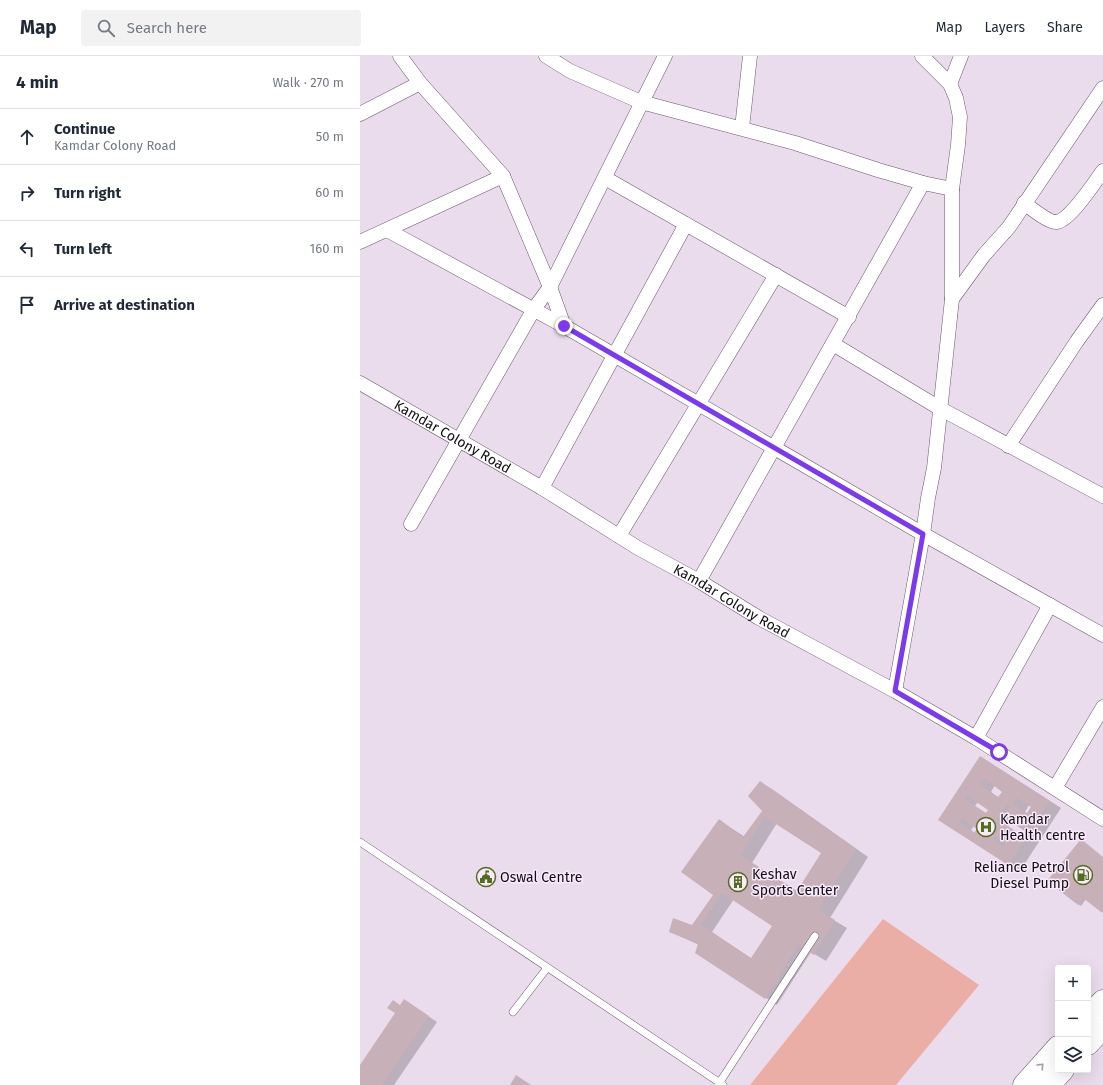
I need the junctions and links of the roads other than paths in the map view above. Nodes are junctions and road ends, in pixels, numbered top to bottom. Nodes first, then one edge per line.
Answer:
1 (400, 56) edge
2 (546, 56) edge
3 (666, 56) edge
4 (750, 56) edge
5 (922, 56) edge
6 (961, 56) edge
7 (420, 83) junction
8 (950, 84) junction
9 (1103, 88) edge
10 (642, 102) junction
11 (360, 114) edge
12 (742, 128) junction
13 (1103, 171) edge
14 (503, 176) junction
15 (605, 178) junction
16 (923, 183) junction
17 (952, 189) junction
18 (1024, 204) junction
19 (686, 224) junction
20 (387, 230) junction
21 (360, 242) edge
22 (776, 275) junction
23 (550, 287) junction
24 (952, 299) junction
25 (1103, 305) edge
26 (534, 309) junction
27 (849, 317) junction
28 (564, 326) junction
29 (833, 344) junction
30 (615, 355) junction
31 (360, 383) edge
32 (699, 403) junction
33 (940, 409) junction
34 (460, 441) junction
35 (1008, 446) junction
36 (775, 447) junction
37 (542, 488) junction
38 (1103, 496) edge
39 (411, 524) dead end
40 (923, 534) junction
41 (619, 536) junction
42 (699, 581) junction
43 (1050, 605) junction
44 (1103, 635) edge
45 (895, 691) junction
46 (1103, 707) edge
47 (976, 738) junction
48 (1055, 788) junction
49 (1103, 819) edge
50 (360, 842) edge
51 (815, 936) dead end
52 (547, 968) junction
53 (1103, 1001) edge
54 (513, 1012) dead end
55 (1091, 1013) edge
56 (1103, 1028) edge
57 (1091, 1041) edge
58 (1055, 1051) edge
59 (1060, 1073) edge
60 (720, 1084) edge
61 (1024, 1085) edge
62 (1049, 1085) edge

1 - 7 street
2 - 10 street
3 - 10 street
4 - 12 street
5 - 8 street
6 - 8 street
7 - 11 street
7 - 14 street
8 - 17 street
9 - 18 street
10 - 12 street
10 - 15 street
12 - 16 street
13 - 18 street
14 - 20 street
14 - 23 street
15 - 19 street
15 - 23 street
16 - 17 street
16 - 27 street
17 - 24 street
18 - 24 street
19 - 22 street
19 - 30 street
20 - 21 street
20 - 26 street
22 - 27 street
22 - 32 street
23 - 26 street
23 - 28 street
24 - 33 street
25 - 35 street
26 - 28 street
26 - 34 street
27 - 29 street
28 - 30 street
29 - 33 street
29 - 36 street
30 - 32 street
30 - 37 street
31 - 34 street, Kamdar Colony Road
32 - 36 street
32 - 41 street
33 - 35 street
33 - 40 street
34 - 37 street, Kamdar Colony Road
34 - 39 street
35 - 38 street
36 - 40 street
36 - 42 street
37 - 41 street, Kamdar Colony Road
40 - 43 street
40 - 45 street
41 - 42 street, Kamdar Colony Road
42 - 45 street, Kamdar Colony Road
43 - 44 street
43 - 47 street
45 - 47 street, Kamdar Colony Road
46 - 48 street
47 - 48 street, Kamdar Colony Road
48 - 49 street, Kamdar Colony Road
50 - 52 lane
51 - 60 lane
52 - 54 lane
52 - 60 lane
53 - 55 main road
56 - 57 main road
61 -> 58 main road
59 - 62 main road

